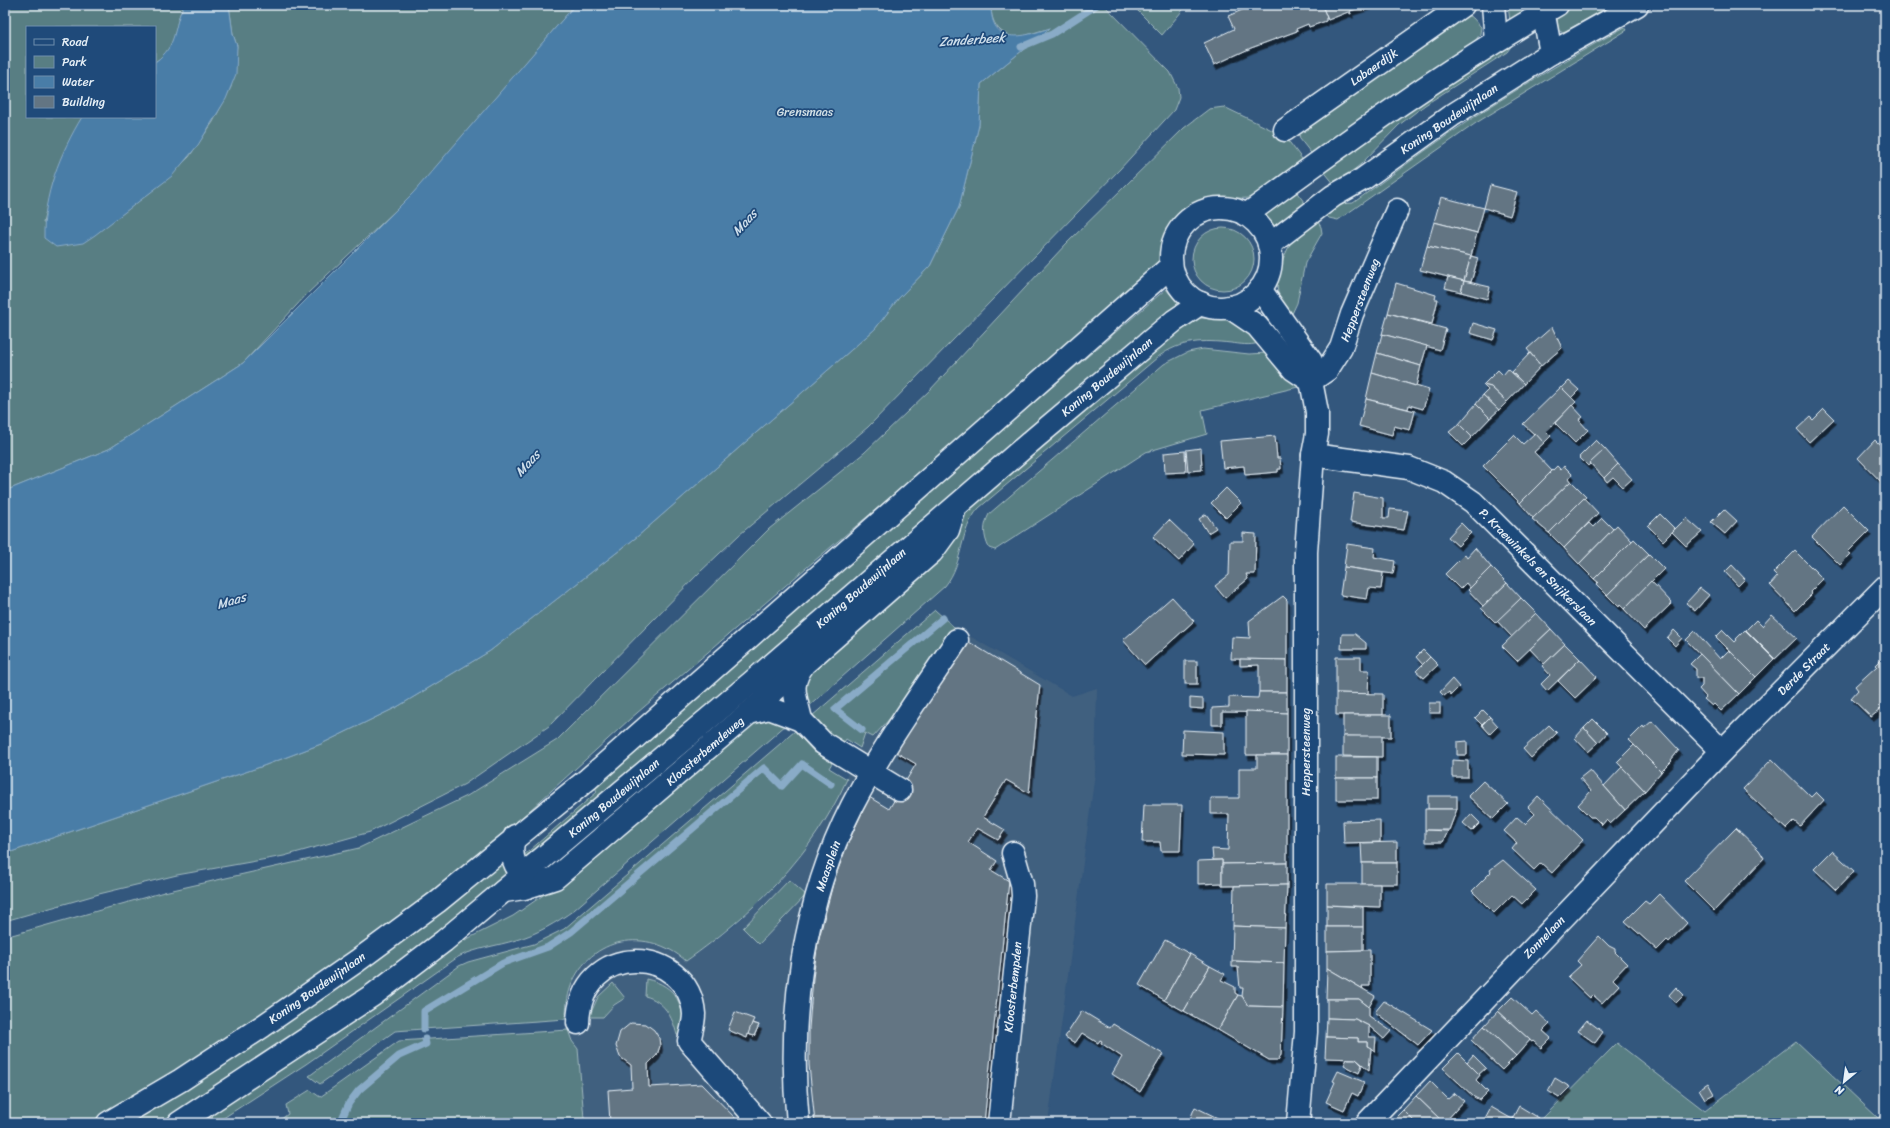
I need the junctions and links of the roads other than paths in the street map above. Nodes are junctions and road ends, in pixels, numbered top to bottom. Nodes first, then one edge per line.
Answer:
1 (1463, 5) edge
2 (1493, 5) edge
3 (1637, 5) edge
4 (1548, 7) edge
5 (1496, 40) junction
6 (1551, 53) junction
7 (1285, 130) dead end
8 (1397, 210) dead end
9 (1246, 215) junction
10 (1269, 245) junction
11 (1171, 266) junction
12 (1260, 289) junction
13 (1201, 303) junction
14 (1229, 307) junction
15 (1311, 381) junction
16 (1313, 455) junction
17 (955, 508) junction
18 (1885, 587) edge
19 (957, 640) dead end
20 (804, 664) junction
21 (749, 713) junction
22 (801, 720) junction
23 (1722, 751) junction
24 (863, 767) junction
25 (900, 790) dead end
26 (515, 836) junction
27 (1013, 853) dead end
28 (533, 879) junction
29 (578, 1023) dead end
30 (108, 1123) edge
31 (179, 1123) edge
32 (760, 1123) edge
33 (798, 1123) edge
34 (999, 1123) edge
35 (1298, 1123) edge
36 (1366, 1123) edge

1 - 7 street, Labaerdijk
2 - 5 street
3 - 6 street, Koning Boudewijnlaan
4 - 5 street
4 - 6 street
5 - 9 street
6 - 10 street, Koning Boudewijnlaan
8 - 15 street, Heppersteenweg
9 - 10 street
9 - 11 street
10 - 12 street
11 - 13 street
11 - 26 street, Koning Boudewijnlaan
12 - 14 street
12 - 15 street, Heppersteenweg
13 - 14 street
13 - 17 street, Koning Boudewijnlaan
14 - 15 street
15 - 16 street, Heppersteenweg
16 - 23 street, P. Kraewinkels en Snijkerslaan
16 - 35 street, Heppersteenweg
17 - 20 street
17 - 28 street, Koning Boudewijnlaan
18 - 23 street, Derde Straat
19 - 24 street, Maasplein
20 - 21 street
20 - 22 street
21 - 22 street, Kloosterbemdeweg
21 - 28 street, Kloosterbemdeweg
22 - 24 street
23 - 36 street, Zonnelaan
24 - 25 street
24 - 33 street, Maasplein
26 - 28 street
26 - 30 street, Koning Boudewijnlaan
27 - 34 street, Kloosterbempden
28 - 31 street, Koning Boudewijnlaan
29 - 32 street

